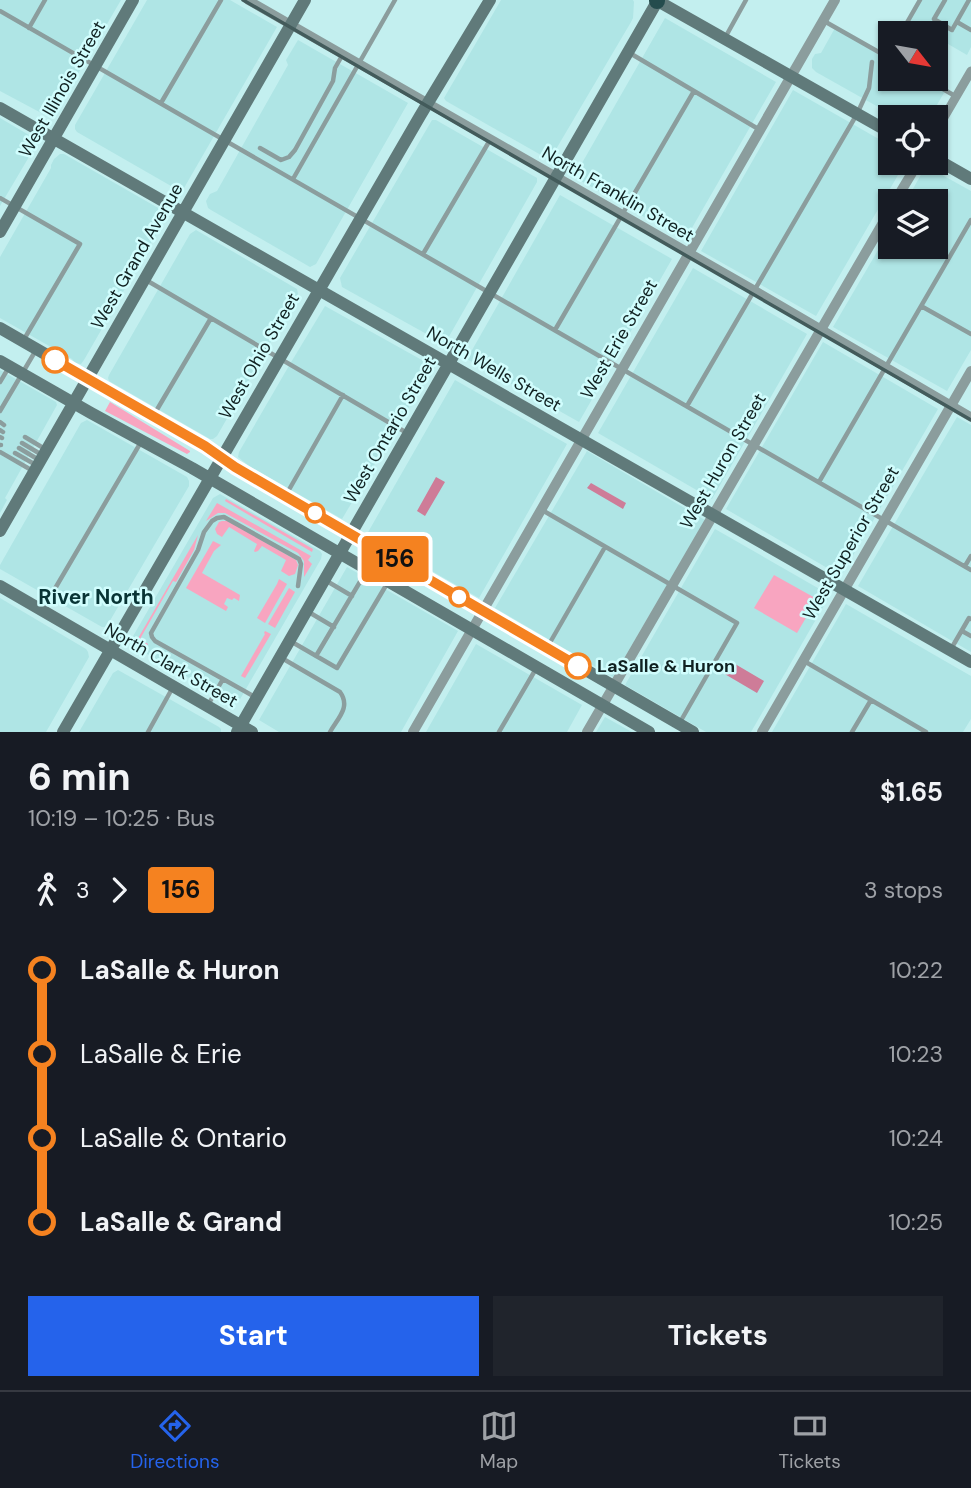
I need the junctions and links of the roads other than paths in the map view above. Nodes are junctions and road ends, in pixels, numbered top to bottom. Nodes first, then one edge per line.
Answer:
1 (46, 0) edge
2 (133, 0) edge
3 (221, 0) edge
4 (248, 0) edge
5 (305, 0) edge
6 (395, 0) edge
7 (490, 0) edge
8 (657, 0) edge
9 (747, 0) edge
10 (835, 0) edge
11 (920, 0) edge
12 (945, 0) edge
13 (969, 0) edge
14 (0, 11) edge
15 (824, 20) junction
16 (908, 21) edge
17 (957, 22) junction
18 (291, 24) junction
19 (29, 28) junction
20 (971, 30) edge
21 (724, 39) junction
22 (628, 52) junction
23 (878, 52) edge
24 (343, 54) junction
25 (872, 61) dead end
26 (359, 63) junction
27 (95, 66) junction
28 (971, 71) edge
29 (791, 77) junction
30 (694, 91) junction
31 (947, 91) edge
32 (956, 96) junction
33 (161, 103) junction
34 (428, 103) junction
35 (0, 108) edge
36 (948, 110) edge
37 (857, 114) junction
38 (312, 121) junction
39 (878, 126) edge
40 (322, 128) junction
41 (760, 130) junction
42 (54, 139) junction
43 (490, 139) junction
44 (224, 140) junction
45 (260, 148) dead end
46 (948, 166) edge
47 (556, 176) junction
48 (293, 179) junction
49 (971, 179) edge
50 (0, 198) edge
51 (15, 206) junction
52 (182, 213) junction
53 (622, 214) junction
54 (360, 218) junction
55 (971, 220) edge
56 (878, 231) edge
57 (0, 232) edge
58 (689, 253) junction
59 (423, 254) junction
60 (144, 279) junction
61 (319, 290) junction
62 (754, 290) junction
63 (489, 292) junction
64 (921, 306) junction
65 (211, 318) junction
66 (0, 328) edge
67 (820, 329) junction
68 (555, 330) junction
69 (971, 334) edge
70 (23, 342) junction
71 (36, 349) junction
72 (280, 358) junction
73 (5, 363) edge
74 (449, 363) junction
75 (886, 367) junction
76 (622, 369) junction
77 (971, 371) edge
78 (22, 373) junction
79 (87, 378) junction
80 (0, 382) edge
81 (343, 395) junction
82 (74, 403) junction
83 (951, 405) junction
84 (687, 406) junction
85 (0, 411) edge
86 (153, 417) junction
87 (971, 417) edge
88 (408, 433) junction
89 (25, 437) dead end
90 (582, 439) junction
91 (142, 441) junction
92 (753, 444) junction
93 (0, 452) edge
94 (222, 458) junction
95 (40, 460) junction
96 (210, 478) junction
97 (819, 482) junction
98 (286, 496) junction
99 (541, 510) junction
100 (712, 514) junction
101 (885, 519) junction
102 (0, 531) edge
103 (351, 534) junction
104 (605, 547) junction
105 (340, 553) junction
106 (971, 555) edge
107 (965, 566) junction
108 (368, 569) junction
109 (971, 570) edge
110 (324, 580) junction
111 (388, 581) junction
112 (671, 585) junction
113 (0, 586) edge
114 (298, 586) dead end
115 (844, 589) junction
116 (352, 596) junction
117 (483, 610) junction
118 (42, 611) junction
119 (306, 611) junction
120 (971, 619) edge
121 (334, 626) junction
122 (472, 629) junction
123 (962, 631) junction
124 (971, 636) edge
125 (289, 640) junction
126 (548, 648) junction
127 (110, 650) junction
128 (951, 650) junction
129 (316, 656) junction
130 (280, 657) junction
131 (803, 660) junction
132 (971, 662) edge
133 (537, 667) junction
134 (222, 679) junction
135 (613, 686) junction
136 (174, 687) junction
137 (256, 698) junction
138 (871, 700) junction
139 (603, 704) junction
140 (208, 706) junction
141 (679, 724) junction
142 (243, 730) edge
143 (63, 732) edge
144 (148, 732) edge
145 (330, 732) edge
146 (412, 732) edge
147 (499, 732) edge
148 (587, 732) edge
149 (649, 732) edge
150 (693, 732) edge
151 (762, 732) edge
152 (852, 732) edge
153 (926, 732) edge

1 - 19 lane
2 - 27 main road, West Illinois Street
3 - 33 lane
4 - 18 street, North Franklin Street
5 - 18 main road, West Grand Avenue
6 - 26 lane
7 - 34 main road, West Ohio Street
8 - 21 main road
8 - 22 main road, West Ontario Street
9 - 21 lane
10 - 15 street, West Erie Street
11 - 16 lane
12 - 17 lane
13 - 17 lane
14 - 19 lane
15 - 23 lane
15 - 29 street, West Erie Street
17 - 20 lane
18 - 24 street, North Franklin Street
18 - 44 main road, West Grand Avenue
19 - 27 lane
21 - 29 main road
22 - 30 lane
22 - 47 main road, West Ontario Street
24 - 26 street, North Franklin Street
24 - 38 lane
25 - 37 lane
26 - 34 street, North Franklin Street
26 - 40 lane
27 - 33 lane
27 - 42 main road, West Illinois Street
28 - 32 street
29 - 37 main road
29 - 41 street, West Erie Street
30 - 41 lane
30 - 53 lane
31 - 32 lane
32 - 36 street
33 - 44 lane
34 - 43 street, North Franklin Street
34 - 54 main road, West Ohio Street
35 - 42 main road, North Wells Street
37 - 39 main road
37 - 62 lane
38 - 40 lane
38 - 45 lane
40 - 48 lane
41 - 58 street, West Erie Street
42 - 51 main road, West Illinois Street
42 - 52 main road, North Wells Street
43 - 47 street, North Franklin Street
43 - 59 lane
44 - 48 lane
44 - 52 main road, West Grand Avenue
46 - 49 main road
47 - 53 street, North Franklin Street
47 - 63 main road, West Ontario Street
48 - 54 lane
50 - 51 lane
51 - 57 main road, West Illinois Street
51 - 70 lane
52 - 60 main road, West Grand Avenue
52 - 61 main road, North Wells Street
53 - 58 street, North Franklin Street
53 - 68 lane
54 - 59 lane
54 - 61 main road, West Ohio Street
55 - 64 lane
56 - 67 street, West Huron Street
58 - 62 street, North Franklin Street
58 - 76 street, West Erie Street
59 - 63 lane
60 - 65 lane
60 - 79 main road, West Grand Avenue
61 - 72 main road, West Ohio Street
61 - 74 main road, North Wells Street
62 - 67 street, North Franklin Street
62 - 84 lane
63 - 68 lane
63 - 74 main road, West Ontario Street
64 - 69 lane
64 - 75 lane
65 - 72 lane
65 - 86 lane
66 - 70 main road
67 - 75 street, North Franklin Street
67 - 92 street, West Huron Street
68 - 76 lane
70 - 71 main road
71 - 78 lane
71 - 79 main road
72 - 81 lane
72 - 94 main road, West Ohio Street
73 - 78 main road
73 - 80 lane
74 - 88 main road, West Ontario Street
74 - 90 main road, North Wells Street
75 - 83 street, North Franklin Street
75 - 97 lane
76 - 84 lane
76 - 90 street, West Erie Street
77 - 83 street, West Superior Street
78 - 82 main road
78 - 85 lane
79 - 82 main road, West Grand Avenue
79 - 86 main road
81 - 88 lane
81 - 98 lane
82 - 91 main road
82 - 95 main road, West Grand Avenue
83 - 87 street, North Franklin Street
83 - 101 street, West Superior Street
84 - 92 lane
86 - 94 main road
88 - 103 main road, West Ontario Street
89 - 95 lane
90 - 99 street, West Erie Street
90 - 100 main road, North Wells Street
91 - 96 main road
91 - 118 lane
92 - 97 lane
92 - 100 street, West Huron Street
93 - 95 lane
94 - 96 main road, West Ohio Street
94 - 98 main road
95 - 95 lane
95 - 102 main road, West Grand Avenue
96 - 105 main road
96 - 127 main road, West Ohio Street
97 - 101 lane
98 - 103 main road
99 - 104 lane
99 - 117 street, West Erie Street
100 - 112 street, West Huron Street
100 - 115 main road, North Wells Street
101 - 107 lane
101 - 115 street, West Superior Street
103 - 105 main road, West Ontario Street
103 - 117 main road
104 - 112 lane
104 - 126 lane
105 - 108 main road
105 - 110 main road, West Ontario Street
106 - 107 lane
107 - 109 lane
108 - 111 main road
108 - 116 lane
110 - 116 lane
110 - 119 main road, West Ontario Street
111 - 122 main road
111 - 129 lane
112 - 135 street, West Huron Street
112 - 141 lane
113 - 118 main road, North Clark Street
114 - 134 lane
115 - 128 main road, North Wells Street
115 - 131 street, West Superior Street
116 - 121 lane
117 - 122 street, West Erie Street
117 - 126 main road
118 - 127 main road, North Clark Street
119 - 121 lane
119 - 125 main road, West Ontario Street
120 - 123 lane
121 - 129 lane
122 - 133 main road
122 - 146 street, West Erie Street
123 - 124 lane
123 - 128 lane
125 - 129 lane
125 - 130 main road, West Ontario Street
126 - 135 main road
127 - 136 main road, North Clark Street
127 - 143 main road, West Ohio Street
128 - 132 main road, North Wells Street
130 - 137 main road, West Ontario Street
130 - 145 lane
131 - 138 lane
131 - 151 street, West Superior Street
133 - 139 main road
133 - 147 lane
134 - 137 lane
134 - 140 lane
135 - 139 street, West Huron Street
135 - 141 main road
136 - 140 main road, North Clark Street
136 - 144 lane
137 - 142 main road, West Ontario Street
138 - 152 lane
138 - 153 lane
139 - 148 street, West Huron Street
139 - 149 main road
140 - 142 main road, North Clark Street
141 - 150 main road

